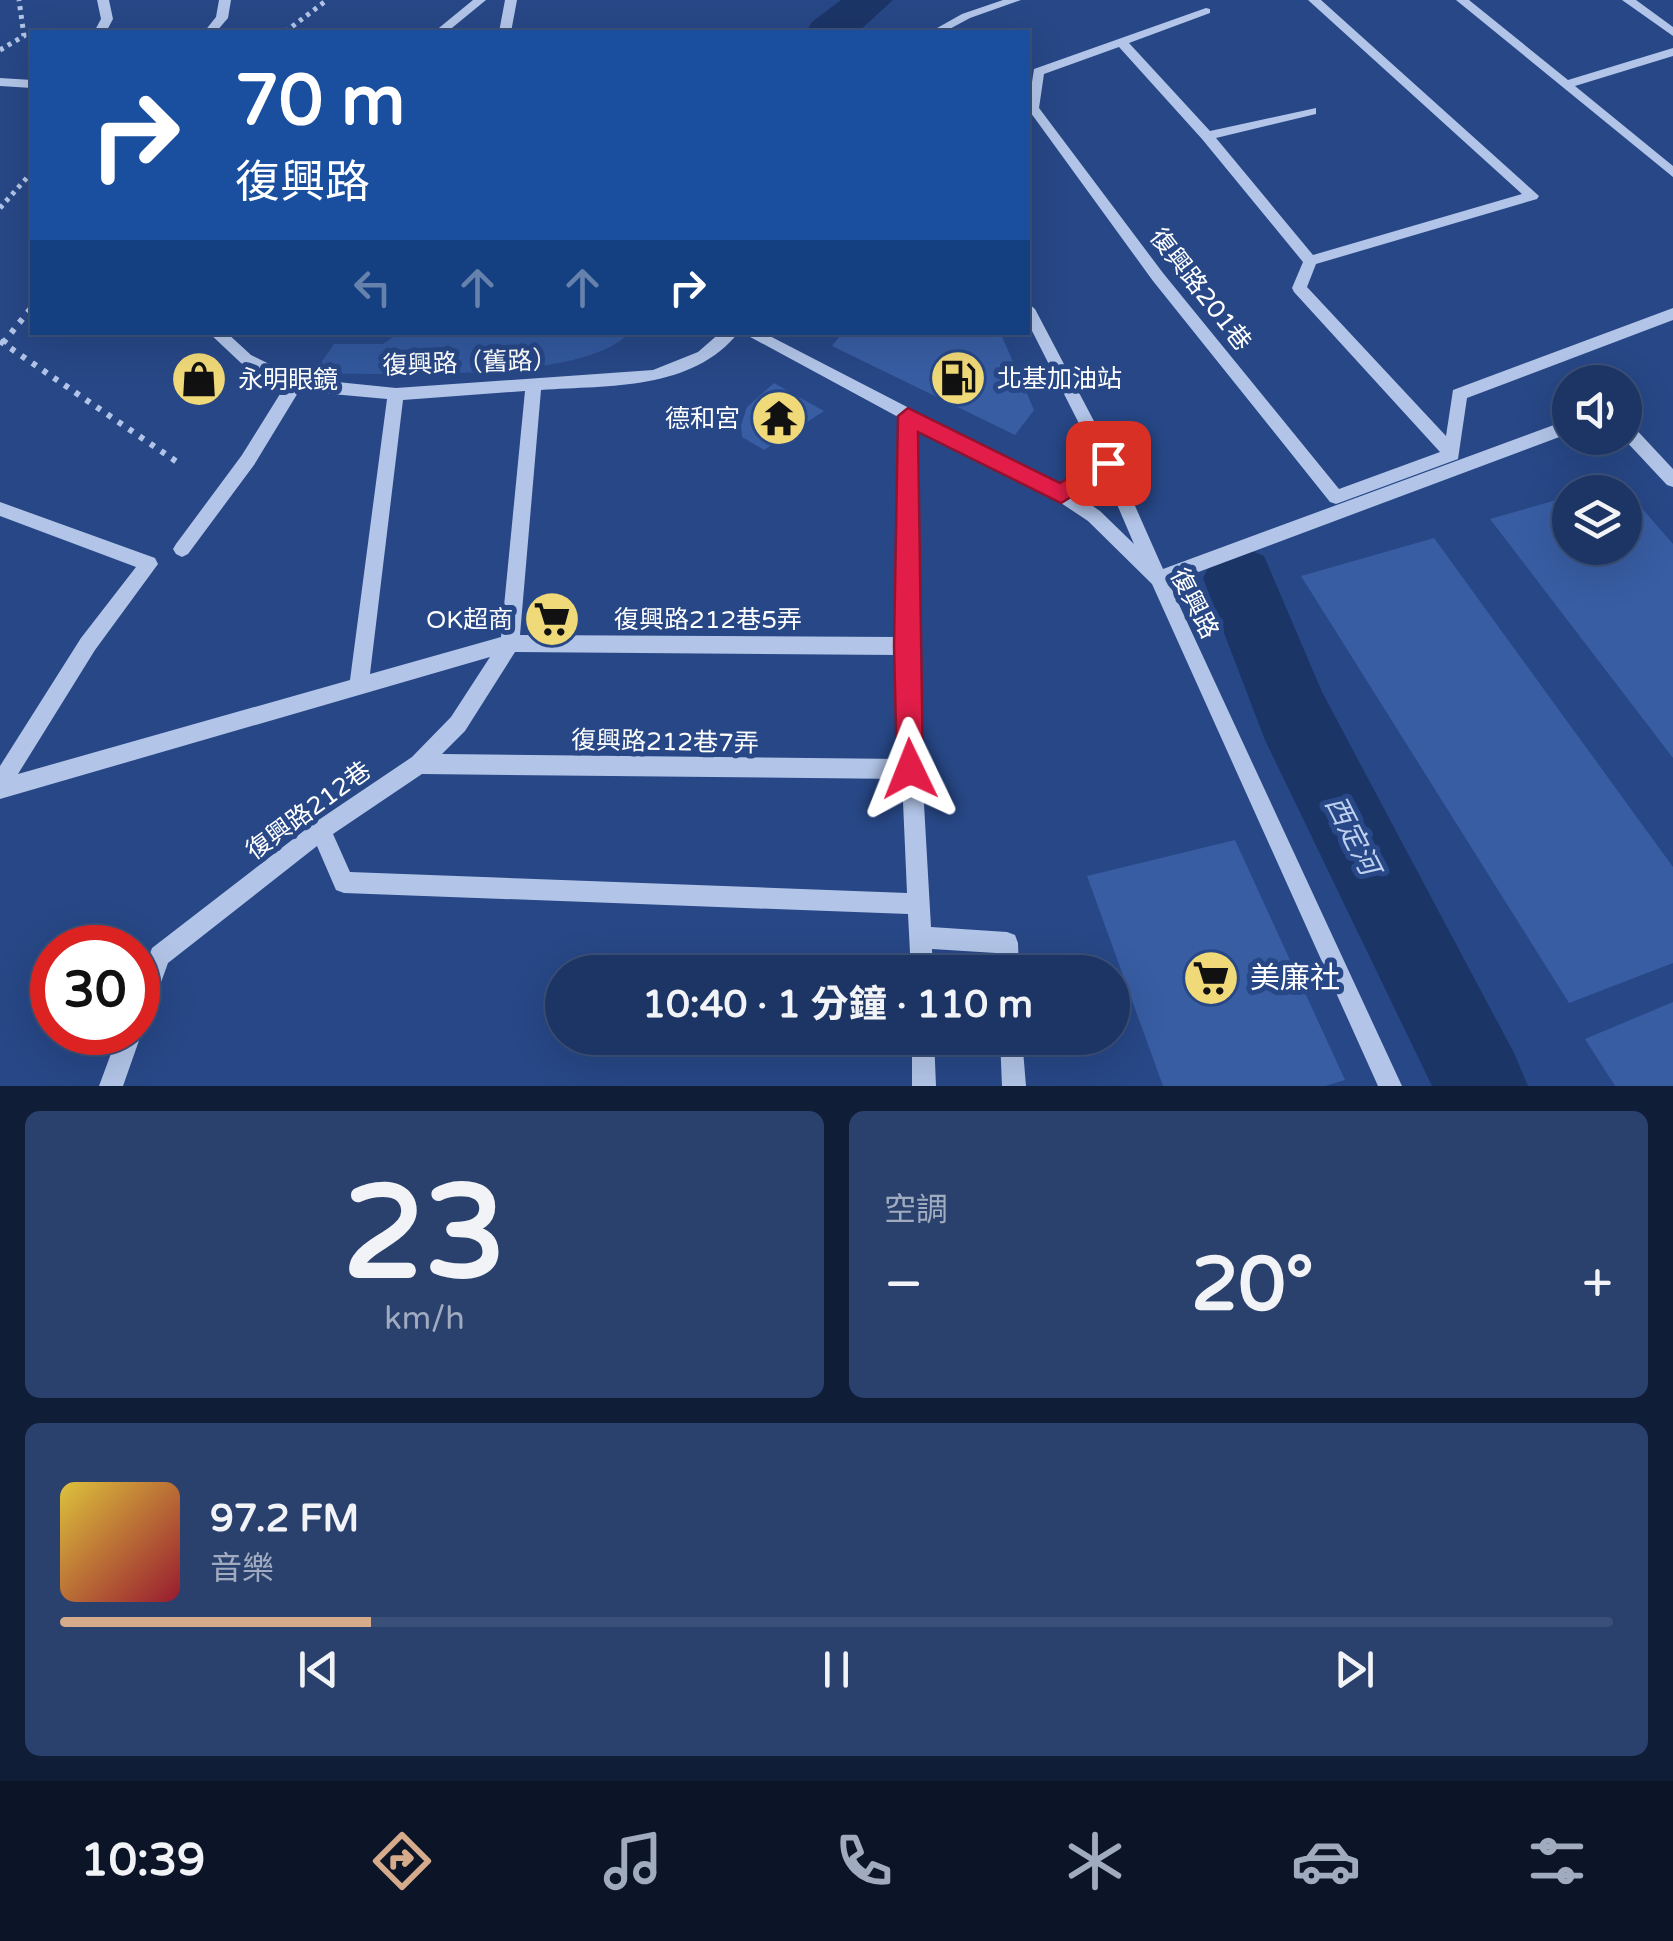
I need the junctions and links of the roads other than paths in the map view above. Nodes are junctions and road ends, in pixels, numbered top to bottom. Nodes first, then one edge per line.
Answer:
1 (103, 0) edge
2 (225, 0) edge
3 (480, 0) edge
4 (511, 0) edge
5 (1015, 0) edge
6 (1314, 0) edge
7 (1462, 0) edge
8 (1628, 0) edge
9 (1206, 11) dead end
10 (101, 30) edge
11 (212, 30) edge
12 (442, 30) edge
13 (505, 30) edge
14 (940, 30) edge
15 (1673, 32) edge
16 (1121, 42) junction
17 (1673, 52) edge
18 (0, 82) edge
19 (30, 84) edge
20 (1566, 85) junction
21 (1311, 111) dead end
22 (1207, 136) junction
23 (1673, 174) edge
24 (1310, 261) junction
25 (1030, 314) edge
26 (1673, 314) edge
27 (217, 335) edge
28 (728, 335) edge
29 (754, 335) edge
30 (295, 384) junction
31 (532, 387) junction
32 (396, 394) junction
33 (908, 416) junction
34 (1552, 433) edge
35 (1642, 447) edge
36 (1452, 454) junction
37 (1108, 463) junction
38 (1673, 480) edge
39 (1061, 494) junction
40 (0, 508) edge
41 (182, 549) dead end
42 (1158, 579) junction
43 (510, 643) junction
44 (906, 646) junction
45 (359, 684) junction
46 (419, 764) junction
47 (910, 769) junction
48 (0, 786) edge
49 (322, 830) junction
50 (918, 904) junction
51 (922, 936) junction
52 (922, 955) edge
53 (1007, 955) edge
54 (160, 956) edge
55 (122, 1055) edge
56 (924, 1055) edge
57 (1013, 1055) edge
58 (111, 1086) edge
59 (924, 1086) edge
60 (1014, 1086) edge
61 (1390, 1086) edge

1 - 10 street
2 - 11 street
3 - 12 street
4 - 13 street
5 - 14 street
6 - 24 street
7 - 20 street
8 - 15 street
9 - 16 street, 復興路201巷
16 - 22 street
16 - 36 street, 復興路201巷
17 - 20 street
18 - 19 street
20 - 23 street
21 - 22 street
22 - 24 street
24 - 36 street
25 - 37 street
26 - 36 street
27 - 30 street, 復興路（舊路）
28 - 31 street, 復興路（舊路）
29 - 33 street, 復興路
30 - 32 street, 復興路（舊路）
30 - 41 street
31 - 32 street, 復興路（舊路）
31 - 43 street, 復興路212巷
32 - 45 street
33 - 39 street, 復興路
33 - 44 street
34 - 42 street
35 - 38 street
37 - 39 street
37 - 42 street
39 - 42 street, 復興路
40 - 48 street
42 - 61 street, 復興路
43 - 44 street, 復興路212巷5弄
43 - 45 street
43 - 46 street, 復興路212巷
44 - 47 street
45 - 48 street
46 - 47 street, 復興路212巷7弄
46 - 49 street, 復興路212巷
47 - 50 street
49 - 50 street
49 - 54 street, 復興路212巷
50 - 51 street
51 - 52 street
51 - 53 street
55 - 58 street
56 - 59 street
57 - 60 street

